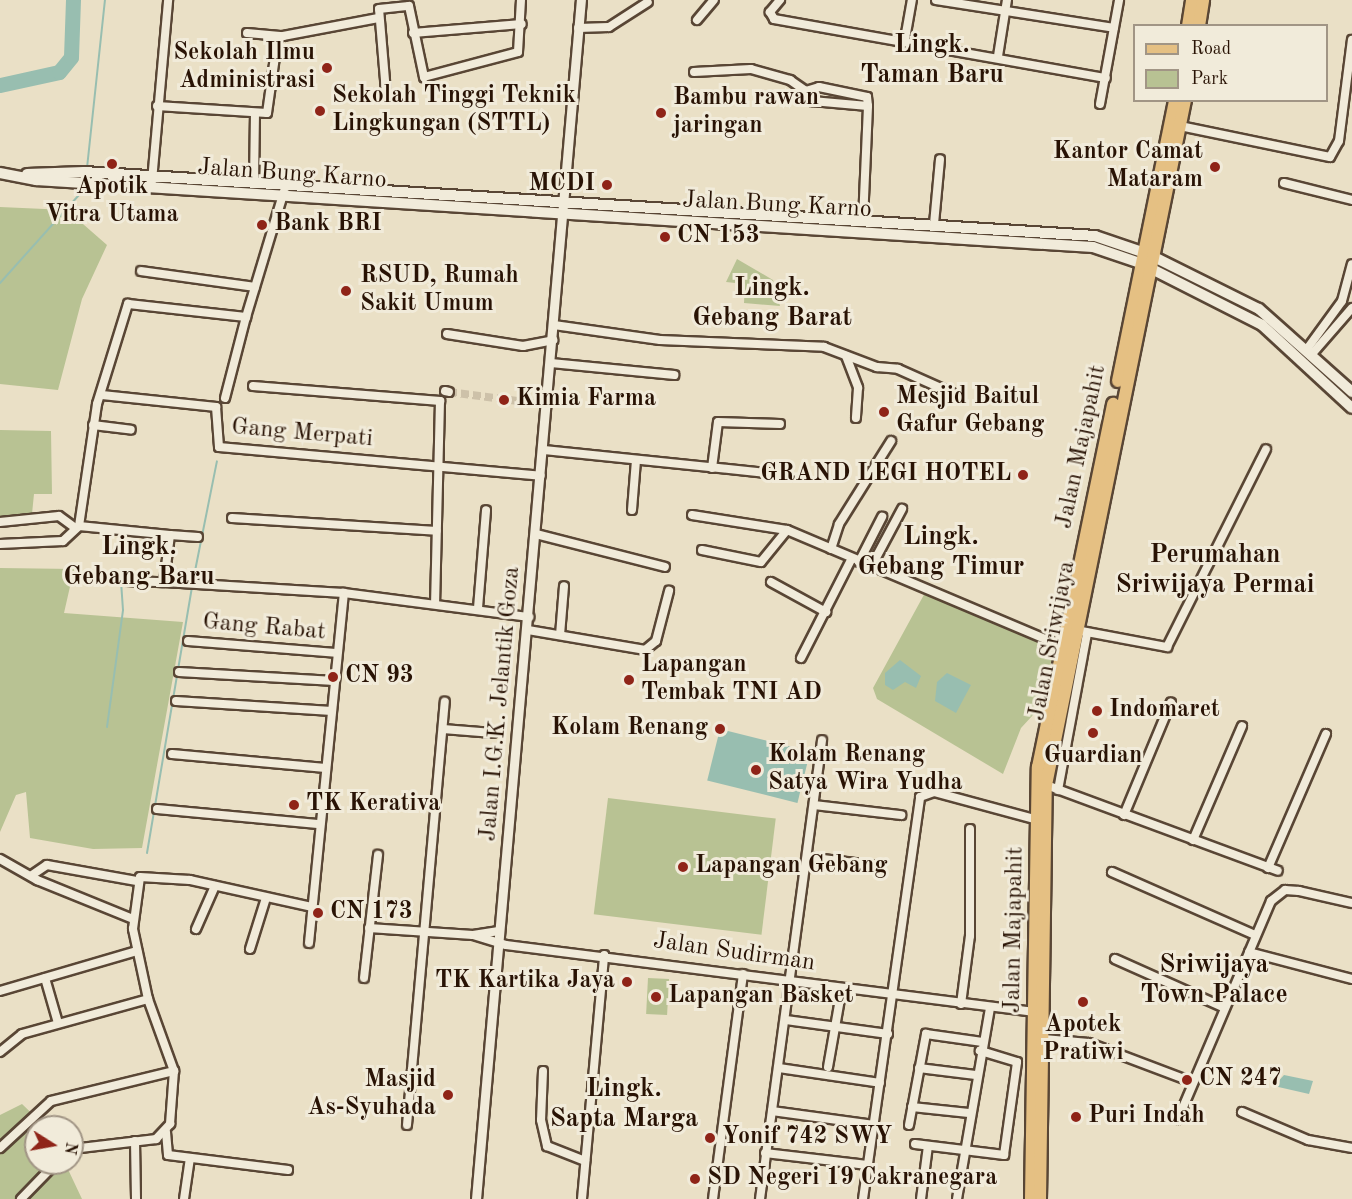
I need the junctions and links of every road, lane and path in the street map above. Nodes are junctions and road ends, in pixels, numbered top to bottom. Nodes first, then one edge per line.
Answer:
1 (168, 0) edge
2 (521, 0) edge
3 (581, 0) edge
4 (714, 0) edge
5 (780, 0) edge
6 (912, 0) edge
7 (936, 0) edge
8 (1007, 0) edge
9 (1119, 0) edge
10 (1192, 0) edge
11 (1203, 0) edge
12 (648, 2) dead end
13 (1005, 11) junction
14 (378, 16) junction
15 (697, 20) dead end
16 (522, 24) junction
17 (1188, 24) edge
18 (1199, 24) edge
19 (579, 28) junction
20 (1114, 28) junction
21 (247, 33) dead end
22 (413, 33) junction
23 (905, 39) junction
24 (1352, 40) edge
25 (998, 56) junction
26 (275, 57) dead end
27 (694, 72) dead end
28 (1106, 78) junction
29 (806, 91) junction
30 (386, 92) dead end
31 (1175, 102) edge
32 (1185, 102) edge
33 (1100, 104) dead end
34 (157, 106) junction
35 (868, 106) junction
36 (255, 114) junction
37 (1180, 126) junction
38 (940, 159) dead end
39 (0, 173) edge
40 (152, 182) junction
41 (1284, 183) dead end
42 (254, 184) junction
43 (284, 191) junction
44 (1352, 200) edge
45 (564, 207) junction
46 (774, 216) junction
47 (863, 221) junction
48 (934, 224) junction
49 (964, 225) junction
50 (774, 228) junction
51 (963, 237) junction
52 (1146, 260) junction
53 (1352, 264) edge
54 (141, 272) dead end
55 (255, 287) junction
56 (1342, 301) junction
57 (1352, 308) edge
58 (246, 317) junction
59 (554, 325) junction
60 (1277, 329) junction
61 (447, 334) dead end
62 (553, 340) junction
63 (1309, 351) junction
64 (846, 356) junction
65 (551, 363) junction
66 (674, 375) dead end
67 (253, 386) dead end
68 (1352, 392) edge
69 (952, 393) dead end
70 (102, 395) junction
71 (225, 398) dead end
72 (1352, 408) edge
73 (856, 418) dead end
74 (780, 424) dead end
75 (93, 425) junction
76 (131, 430) dead end
77 (891, 441) dead end
78 (1266, 449) dead end
79 (544, 450) junction
80 (636, 460) junction
81 (436, 465) junction
82 (711, 468) junction
83 (776, 474) dead end
84 (541, 476) junction
85 (902, 509) dead end
86 (486, 510) dead end
87 (632, 510) dead end
88 (692, 515) dead end
89 (882, 517) dead end
90 (232, 518) dead end
91 (0, 522) edge
92 (76, 526) junction
93 (436, 531) junction
94 (792, 532) junction
95 (536, 534) junction
96 (170, 535) junction
97 (198, 537) dead end
98 (0, 544) edge
99 (831, 549) junction
100 (702, 550) dead end
101 (856, 560) junction
102 (665, 567) dead end
103 (871, 567) junction
104 (126, 581) dead end
105 (164, 582) junction
106 (771, 582) dead end
107 (564, 586) dead end
108 (669, 591) dead end
109 (344, 593) junction
110 (435, 603) junction
111 (478, 608) junction
112 (826, 612) junction
113 (529, 617) junction
114 (1078, 625) junction
115 (528, 630) junction
116 (560, 635) junction
117 (188, 641) dead end
118 (1067, 649) junction
119 (336, 654) junction
120 (801, 658) dead end
121 (179, 672) dead end
122 (335, 681) junction
123 (176, 701) dead end
124 (445, 702) dead end
125 (1171, 702) dead end
126 (332, 711) junction
127 (1242, 726) dead end
128 (443, 729) junction
129 (493, 733) dead end
130 (1326, 735) dead end
131 (822, 740) dead end
132 (172, 754) dead end
133 (325, 768) junction
134 (1052, 788) junction
135 (814, 805) junction
136 (158, 809) dead end
137 (901, 815) dead end
138 (1124, 815) junction
139 (1038, 820) junction
140 (320, 824) junction
141 (970, 829) dead end
142 (1193, 840) junction
143 (378, 855) dead end
144 (807, 857) junction
145 (0, 859) edge
146 (878, 866) dead end
147 (1268, 868) junction
148 (1278, 871) dead end
149 (1112, 872) dead end
150 (32, 875) junction
151 (137, 881) junction
152 (215, 886) junction
153 (266, 898) junction
154 (1352, 903) edge
155 (312, 907) junction
156 (133, 920) junction
157 (1041, 920) junction
158 (369, 928) junction
159 (196, 929) dead end
160 (499, 931) junction
161 (423, 933) junction
162 (473, 935) junction
163 (1255, 935) junction
164 (309, 942) dead end
165 (499, 943) junction
166 (250, 949) dead end
167 (137, 951) junction
168 (1249, 952) junction
169 (604, 955) junction
170 (1114, 959) dead end
171 (743, 974) junction
172 (45, 978) junction
173 (364, 978) dead end
174 (1352, 978) edge
175 (791, 982) junction
176 (842, 988) junction
177 (0, 991) edge
178 (892, 996) junction
179 (148, 999) junction
180 (961, 1004) junction
181 (990, 1008) junction
182 (1225, 1008) junction
183 (1035, 1012) junction
184 (786, 1020) junction
185 (57, 1023) junction
186 (836, 1028) junction
187 (888, 1034) junction
188 (1044, 1039) junction
189 (981, 1042) junction
190 (980, 1051) junction
191 (0, 1052) edge
192 (828, 1066) dead end
193 (779, 1068) junction
194 (919, 1068) junction
195 (174, 1071) junction
196 (543, 1071) dead end
197 (976, 1075) junction
198 (1192, 1082) junction
199 (880, 1083) junction
200 (912, 1107) junction
201 (772, 1111) junction
202 (1242, 1112) dead end
203 (969, 1113) junction
204 (1178, 1119) dead end
205 (407, 1125) dead end
206 (874, 1125) junction
207 (909, 1125) dead end
208 (168, 1128) junction
209 (135, 1141) junction
210 (915, 1144) dead end
211 (928, 1146) junction
212 (84, 1147) edge
213 (0, 1148) edge
214 (1352, 1148) edge
215 (965, 1152) junction
216 (765, 1153) junction
217 (190, 1158) junction
218 (585, 1161) junction
219 (867, 1165) junction
220 (288, 1170) dead end
221 (44, 1175) edge
222 (21, 1199) edge
223 (136, 1199) edge
224 (184, 1199) edge
225 (476, 1199) edge
226 (582, 1199) edge
227 (713, 1199) edge
228 (759, 1199) edge
229 (862, 1199) edge
230 (921, 1199) edge
231 (957, 1199) edge
232 (1031, 1199) edge
233 (1040, 1199) edge

1 - 34 street
2 - 16 street
3 - 19 street, Jalan I.G.K. Jelantik Goza
4 - 15 street
5 - 23 street
6 - 23 street
7 - 13 street
8 - 13 street
9 - 20 street
10 - 17 main road
11 - 18 main road
12 - 19 street
13 - 20 street
13 - 25 street
14 - 21 street
14 - 22 street
14 - 30 street
16 - 22 street
16 - 22 street
19 - 45 street, Jalan I.G.K. Jelantik Goza
20 - 28 street
23 - 25 street
24 - 37 street
25 - 28 street
26 - 36 street
27 - 29 street
28 - 33 street
29 - 35 street
29 - 35 street
31 - 52 main road
32 - 37 main road, Jalan Sriwijaya
34 - 36 street
34 - 40 street
35 - 47 street
36 - 42 street
37 - 52 main road, Jalan Sriwijaya
38 - 48 street
39 - 40 main road, Jalan Bung Karno
40 - 42 main road
40 - 43 main road, Jalan Bung Karno
41 - 44 street
42 - 43 main road
43 - 45 main road
43 - 55 street
45 - 46 main road
45 - 50 main road, Jalan Bung Karno
45 - 59 street, Jalan I.G.K. Jelantik Goza
46 - 47 main road
46 - 50 main road
47 - 48 main road
48 - 49 main road
49 - 51 main road
49 - 52 main road
50 - 51 main road, Jalan Bung Karno
51 - 52 main road, Jalan Bung Karno
52 - 60 main road, Jalan Bung Karno
52 - 114 main road, Jalan Sriwijaya
53 - 56 street
54 - 55 street
55 - 58 street
56 - 57 street
56 - 63 street
57 - 63 street
58 - 70 street
58 - 71 street
59 - 62 street, Jalan I.G.K. Jelantik Goza
59 - 64 street
60 - 63 main road
60 - 72 main road, Jalan Bung Karno
61 - 62 street
62 - 65 street, Jalan I.G.K. Jelantik Goza
63 - 68 main road
64 - 69 street
64 - 73 street
65 - 66 street
65 - 79 street, Jalan I.G.K. Jelantik Goza
67 - 81 street
70 - 75 street
70 - 81 street, Gang Merpati
74 - 82 street
75 - 76 street
75 - 92 street
77 - 99 street
78 - 114 street
79 - 80 street
79 - 84 street, Jalan I.G.K. Jelantik Goza
80 - 82 street
80 - 87 street
81 - 84 street, Gang Merpati
81 - 93 street
82 - 83 street
84 - 95 street, Jalan I.G.K. Jelantik Goza
85 - 103 street
86 - 111 street
88 - 94 street
89 - 101 street
90 - 93 street
91 - 92 street
92 - 96 street
92 - 98 street
93 - 110 street
94 - 99 street
94 - 100 street
95 - 102 street
95 - 113 street, Jalan I.G.K. Jelantik Goza
96 - 97 street
96 - 105 street
99 - 101 street
101 - 103 street
101 - 112 street
103 - 118 street
104 - 105 street
105 - 109 street
106 - 112 street
107 - 116 street
108 - 116 street
109 - 110 street
109 - 119 street
110 - 111 street
111 - 113 street
112 - 120 street
113 - 115 street, Jalan I.G.K. Jelantik Goza
114 - 118 main road, Jalan Sriwijaya
114 - 134 street
115 - 116 street
115 - 160 street, Jalan I.G.K. Jelantik Goza
117 - 119 street, Gang Rabat
118 - 134 main road, Jalan Sriwijaya
118 - 139 main road, Jalan Majapahit
119 - 122 street
121 - 122 street
122 - 126 street
123 - 126 street
124 - 128 street
125 - 138 street
126 - 133 street
127 - 142 street
128 - 129 street
128 - 161 street
130 - 147 street
131 - 135 street
132 - 133 street
133 - 140 street
134 - 138 street
134 - 157 main road, Jalan Sriwijaya
135 - 137 street
135 - 144 street
136 - 140 street
138 - 142 street
139 - 157 main road, Jalan Majapahit
139 - 178 street
140 - 155 street
141 - 180 street
142 - 147 street
143 - 158 street
144 - 146 street
144 - 175 street
145 - 150 street
147 - 148 street
149 - 163 street
150 - 151 street
150 - 156 street
151 - 152 street
151 - 156 street
152 - 153 street
152 - 159 street
153 - 155 street
153 - 166 street
154 - 163 street
155 - 164 street
156 - 167 street
157 - 183 main road, Jalan Majapahit
157 - 188 main road, Jalan Sriwijaya
158 - 161 street
158 - 173 street
160 - 162 street
160 - 165 street, Jalan I.G.K. Jelantik Goza
161 - 162 street
161 - 205 street
162 - 165 street, Jalan Sudirman
163 - 168 street
165 - 169 street, Jalan Sudirman
165 - 225 street, Jalan I.G.K. Jelantik Goza
167 - 172 street
167 - 179 street
168 - 174 street
168 - 182 street
169 - 171 street, Jalan Sudirman
169 - 218 street
170 - 182 street
171 - 175 street, Jalan Sudirman
171 - 227 street
172 - 177 street
172 - 185 street
175 - 176 street, Jalan Sudirman
175 - 184 street
176 - 178 street, Jalan Sudirman
176 - 186 street
178 - 180 street, Jalan Sudirman
178 - 187 street
179 - 185 street
179 - 195 street
180 - 181 street, Jalan Sudirman
181 - 183 street, Jalan Sudirman
181 - 189 street
182 - 198 street
183 - 232 main road, Jalan Majapahit
184 - 186 street
184 - 193 street
185 - 191 street
186 - 187 street
186 - 192 street
187 - 199 street
188 - 198 street
188 - 233 main road, Jalan Sriwijaya
189 - 190 street
189 - 194 street
190 - 197 street
190 - 215 street
193 - 199 street
193 - 201 street
194 - 197 street
194 - 200 street
195 - 208 street
195 - 213 street
196 - 218 street
197 - 203 street
198 - 204 street
199 - 206 street
200 - 203 street
200 - 207 street
201 - 206 street
201 - 216 street
202 - 214 street
203 - 215 street
206 - 219 street
208 - 209 street
208 - 217 street
209 - 212 street
209 - 223 street
210 - 211 street
211 - 215 street
211 - 230 street
215 - 231 street
216 - 219 street
216 - 228 street
217 - 220 street
217 - 224 street
218 - 226 street
219 - 229 street
221 - 222 street

